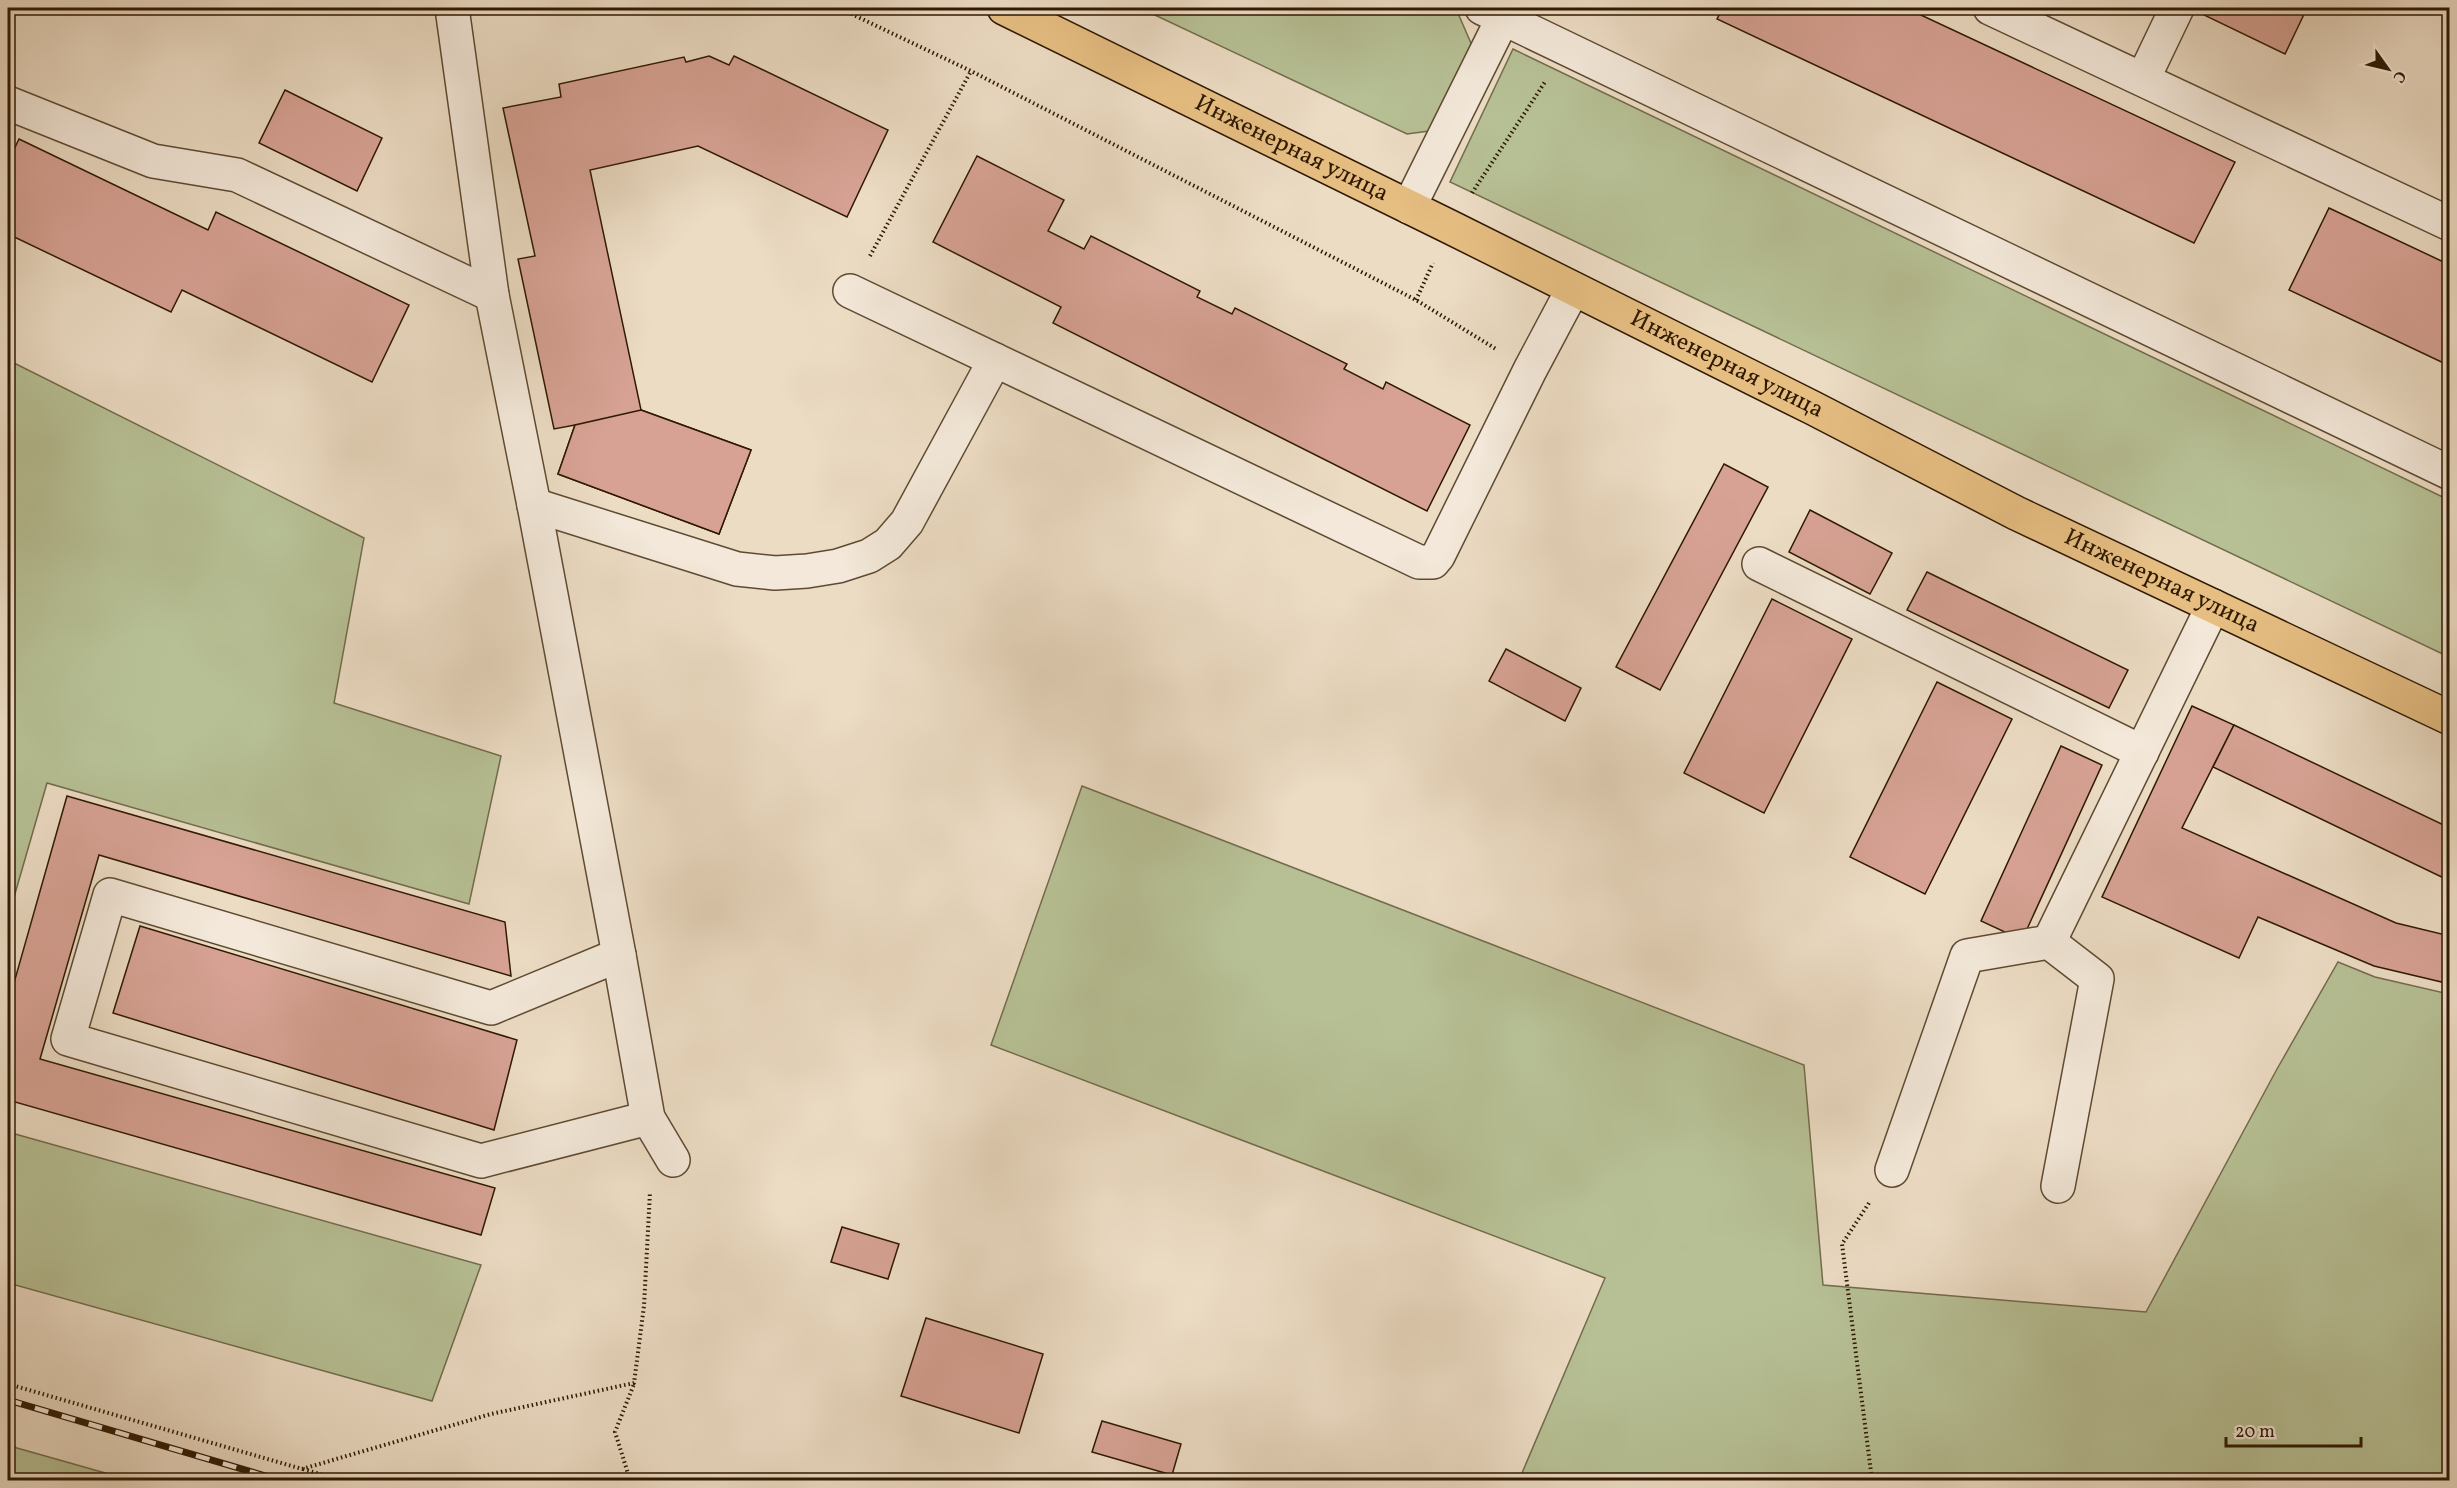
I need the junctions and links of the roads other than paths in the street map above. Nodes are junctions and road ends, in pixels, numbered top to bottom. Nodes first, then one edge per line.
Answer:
1 (452, 8) edge
2 (1004, 8) edge
3 (1990, 8) edge
4 (2177, 8) edge
5 (1498, 11) edge
6 (2143, 79) junction
7 (8, 104) edge
8 (1409, 207) junction
9 (2450, 224) edge
10 (1573, 289) junction
11 (850, 291) road end
12 (492, 295) junction
13 (995, 360) junction
14 (2450, 473) edge
15 (534, 505) junction
16 (1759, 564) dead end
17 (2213, 606) junction
18 (2450, 718) edge
19 (2142, 752) junction
20 (2049, 942) junction
21 (619, 955) junction
22 (648, 1118) junction
23 (673, 1160) road end
24 (1892, 1170) road end
25 (2058, 1186) dead end

1 - 12 street
2 - 8 main road, Инженерная улица
3 - 6 street
4 - 6 street
5 - 8 street
5 - 14 street
6 - 9 street
7 - 12 street
8 - 10 main road, Инженерная улица
10 - 13 street
10 - 17 main road, Инженерная улица
11 - 13 street
12 - 15 street
13 - 15 street
15 - 21 street
16 - 19 street
17 - 18 main road, Инженерная улица
17 - 19 street
19 - 20 street
20 - 24 street
20 - 25 street
21 - 22 street
21 - 22 street
22 - 23 street

